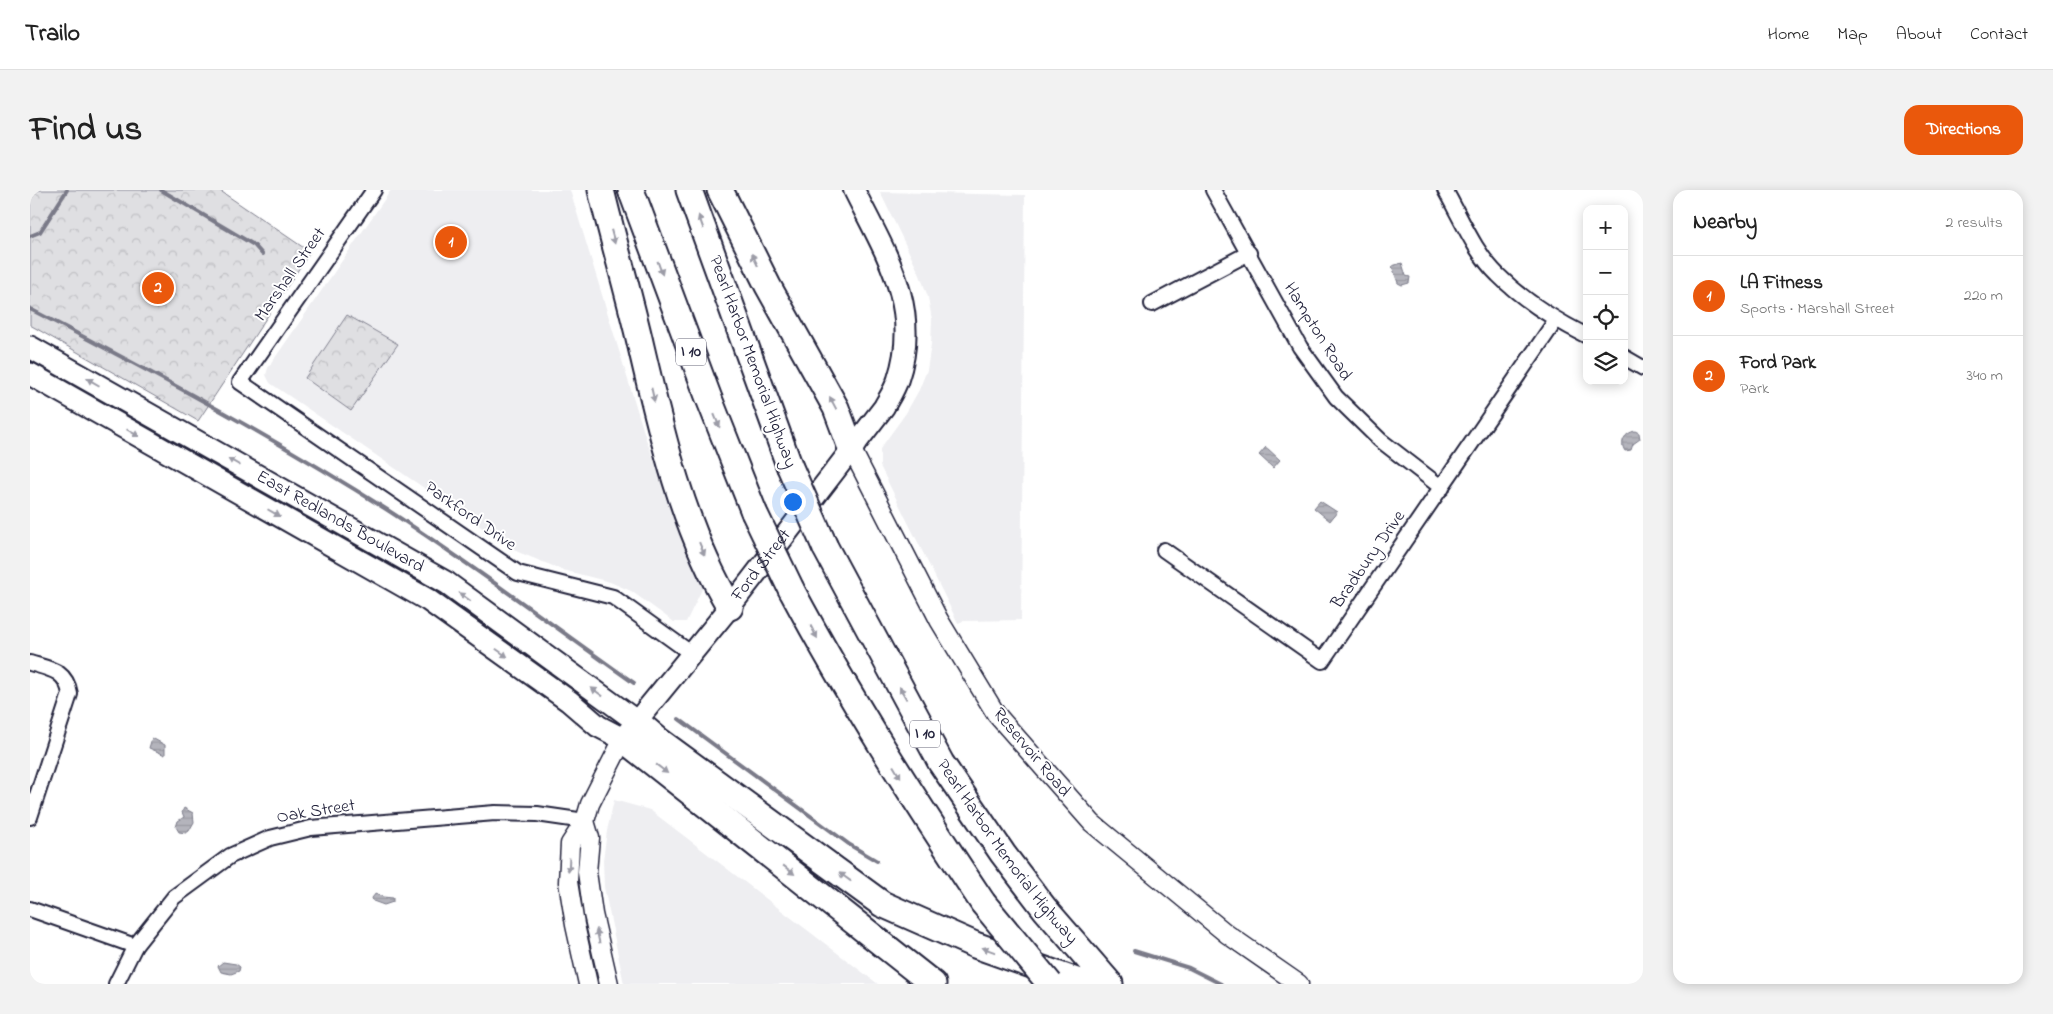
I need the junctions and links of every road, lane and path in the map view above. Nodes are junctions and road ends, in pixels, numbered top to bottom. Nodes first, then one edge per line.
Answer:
1 (374, 190) edge
2 (601, 190) edge
3 (631, 190) edge
4 (689, 190) edge
5 (720, 190) edge
6 (854, 190) edge
7 (1214, 190) edge
8 (1445, 190) edge
9 (1249, 253) junction
10 (1152, 304) dead end
11 (1556, 320) junction
12 (1583, 334) edge
13 (30, 346) edge
14 (1628, 359) edge
15 (1643, 368) edge
16 (30, 374) edge
17 (240, 382) joint
18 (851, 448) junction
19 (1442, 488) junction
20 (1164, 550) dead end
21 (730, 607) junction
22 (692, 654) junction
23 (30, 663) edge
24 (629, 730) junction
25 (30, 817) edge
26 (585, 821) junction
27 (30, 909) edge
28 (134, 946) junction
29 (116, 984) edge
30 (588, 984) edge
31 (608, 984) edge
32 (933, 984) edge
33 (1050, 984) edge
34 (1085, 984) edge
35 (1110, 984) edge
36 (1299, 984) edge

1 - 17 street, Marshall Street
2 -> 21 highway
3 -> 33 highway, I 10, bridge
35 -> 4 highway, Pearl Harbor Memorial Highway / I 10, bridge
18 -> 5 highway
6 - 18 main road, Ford Street
7 - 9 street, Hampton Road
8 - 11 street
9 - 10 street
9 - 19 street, Hampton Road
11 - 12 street
11 - 19 street, Bradbury Drive
24 -> 13 main road, East Redlands Boulevard
14 - 15 street
16 -> 24 main road, East Redlands Boulevard
17 - 22 street, Parkford Drive
18 - 21 main road, Ford Street
18 - 36 street, Reservoir Road
19 - 20 street, Bradbury Drive
21 - 22 main road, Ford Street
22 - 24 main road, Ford Street
23 - 25 street
24 - 26 street, Ford Street
24 -> 32 highway
34 -> 24 highway
26 - 28 street, Oak Street
26 -> 30 street, Ford Street
31 -> 26 street, Ford Street
27 - 28 street
28 - 29 street, Oak Street

